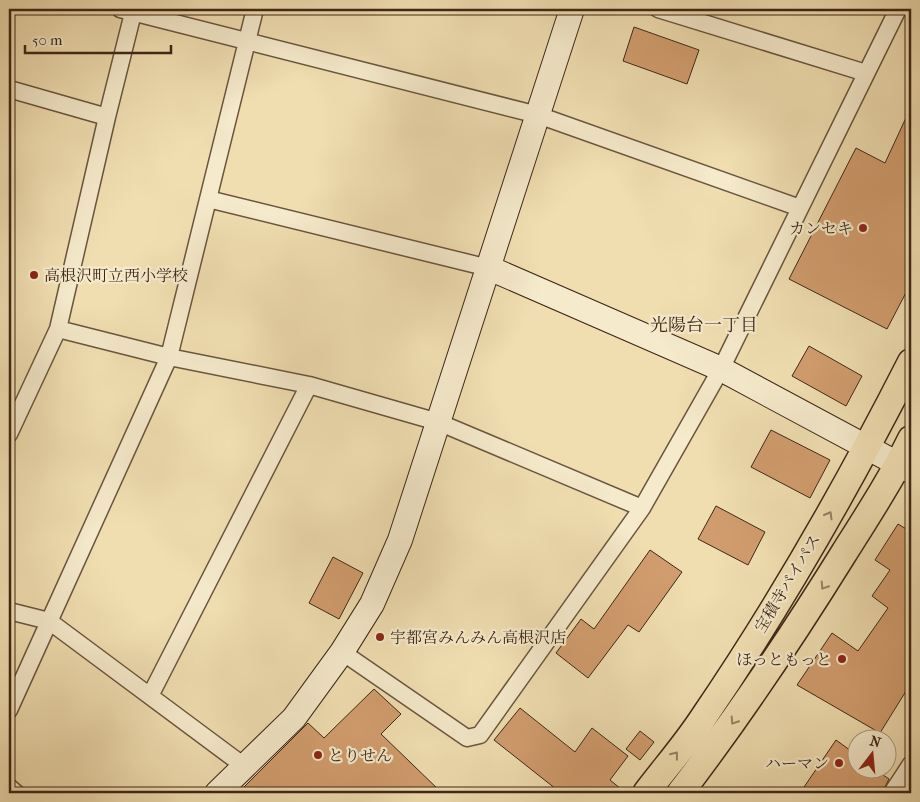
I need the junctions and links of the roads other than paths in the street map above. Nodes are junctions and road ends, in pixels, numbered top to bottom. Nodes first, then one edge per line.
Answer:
1 (255, 9) edge
2 (572, 9) edge
3 (658, 9) edge
4 (898, 9) edge
5 (129, 10) edge
6 (248, 40) junction
7 (866, 73) junction
8 (9, 89) edge
9 (538, 115) junction
10 (107, 117) junction
11 (208, 199) junction
12 (800, 208) junction
13 (489, 268) junction
14 (58, 329) junction
15 (169, 357) junction
16 (911, 362) edge
17 (722, 369) junction
18 (309, 385) junction
19 (438, 422) junction
20 (9, 434) edge
21 (911, 439) edge
22 (868, 448) junction
23 (905, 467) edge
24 (642, 508) junction
25 (9, 611) edge
26 (49, 620) junction
27 (342, 652) junction
28 (150, 696) junction
29 (9, 710) edge
30 (911, 764) edge
31 (244, 766) junction
32 (9, 787) edge
33 (16, 793) edge
34 (217, 793) edge
35 (646, 793) edge
36 (680, 793) edge
37 (892, 793) edge

1 - 6 street
2 - 9 street
3 - 7 street
4 - 7 street
5 - 6 street
5 - 10 street
6 - 9 street
6 - 11 street
7 - 12 street
8 - 10 street
9 - 12 street
9 - 13 street
10 - 14 street
11 - 13 street
11 - 15 street
12 - 17 street
13 - 17 street
13 - 19 street
14 - 15 street
14 - 20 street
15 - 18 street
15 - 26 street
16 - 22 main road, 宝積寺バイパス
17 - 22 street
17 - 24 street
18 - 19 street
18 - 28 street
19 - 24 street
19 - 27 street
21 - 23 main road, 宝積寺バイパス
22 - 23 street
35 -> 22 main road, 宝積寺バイパス
23 -> 36 main road, 宝積寺バイパス
24 - 27 street
25 - 26 street
26 - 28 street
26 - 29 street
27 - 31 street
28 - 31 street
30 - 37 street
31 - 34 street
32 - 33 street

